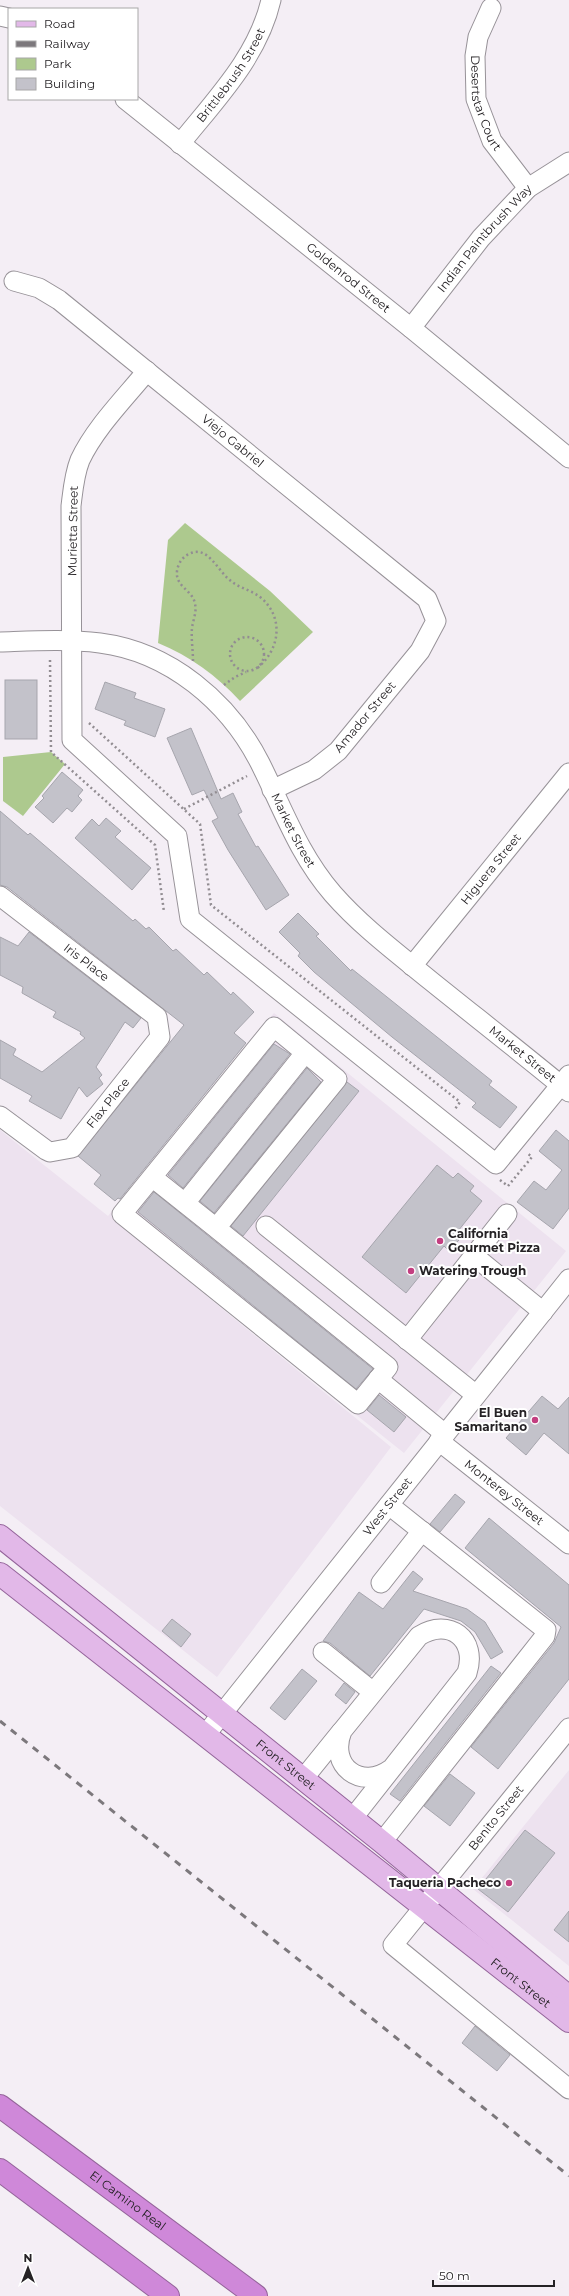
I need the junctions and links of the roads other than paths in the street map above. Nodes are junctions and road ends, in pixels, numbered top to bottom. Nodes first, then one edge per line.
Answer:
1 (271, 0) edge
2 (491, 8) dead end
3 (126, 100) edge
4 (180, 144) junction
5 (569, 162) edge
6 (528, 188) junction
7 (14, 281) dead end
8 (411, 328) junction
9 (147, 371) junction
10 (566, 448) edge
11 (436, 621) joint
12 (72, 641) junction
13 (0, 642) edge
14 (569, 773) edge
15 (272, 790) junction
16 (0, 896) edge
17 (412, 966) junction
18 (160, 1037) joint
19 (305, 1053) junction
20 (566, 1084) edge
21 (0, 1116) edge
22 (152, 1177) junction
23 (185, 1203) junction
24 (507, 1214) dead end
25 (266, 1226) dead end
26 (216, 1228) junction
27 (474, 1256) junction
28 (569, 1279) edge
29 (543, 1312) junction
30 (407, 1340) junction
31 (378, 1379) junction
32 (476, 1395) junction
33 (442, 1438) junction
34 (389, 1505) junction
35 (422, 1531) junction
36 (0, 1536) edge
37 (569, 1544) edge
38 (0, 1574) edge
39 (381, 1583) dead end
40 (323, 1652) dead end
41 (373, 1692) junction
42 (222, 1714) junction
43 (569, 1728) edge
44 (342, 1731) junction
45 (206, 1734) junction
46 (391, 1769) junction
47 (303, 1779) junction
48 (352, 1819) junction
49 (382, 1842) junction
50 (437, 1889) junction
51 (423, 1907) junction
52 (569, 1997) edge
53 (569, 2021) edge
54 (569, 2089) edge
55 (0, 2106) edge
56 (0, 2170) edge
57 (168, 2296) edge
58 (256, 2296) edge

1 - 4 street, Brittlebrush Street
2 - 6 street, Desertstar Court
3 - 4 street, Goldenrod Street
4 - 8 street, Goldenrod Street
5 - 6 street, Indian Paintbrush Way
6 - 8 street, Indian Paintbrush Way
7 - 9 street, Viejo Gabriel
8 - 10 street, Goldenrod Street
9 - 11 street, Viejo Gabriel
9 - 12 street, Murietta Street
11 - 15 street, Amador Street
12 - 13 street, Market Street
12 - 15 street, Market Street
12 - 20 street, Murietta Street
14 - 17 street, Higuera Street
15 - 17 street, Market Street
16 - 18 street, Iris Place
17 - 20 street, Market Street
18 - 21 street, Flax Place
19 - 22 street
19 - 23 street
19 - 26 street
22 - 23 street
22 - 31 street
23 - 26 street
24 - 27 street
25 - 30 street
26 - 31 street
27 - 29 street
27 - 30 street
28 - 29 street, West Street
29 - 32 street, West Street
30 - 32 street
31 - 33 street, Monterey Street
32 - 33 street, West Street
33 - 34 street, West Street
33 - 37 street, Monterey Street
34 - 35 street
34 - 42 street, West Street
35 - 39 street
35 - 49 street
36 - 42 main road, Front Street
38 - 45 main road, Front Street
40 - 41 street
41 - 44 street
41 - 46 street
42 - 45 street, West Street
42 - 47 main road, Front Street
43 - 50 street, Benito Street
44 - 46 street
44 - 47 street
45 - 51 main road, Front Street
46 - 48 street
47 - 48 main road, Front Street
48 - 49 main road, Front Street
49 - 50 main road, Front Street
50 - 51 street, Benito Street
50 - 52 main road, Front Street
51 - 53 main road, Front Street
51 - 54 street, Benito Street
55 - 58 highway, El Camino Real
56 - 57 highway

